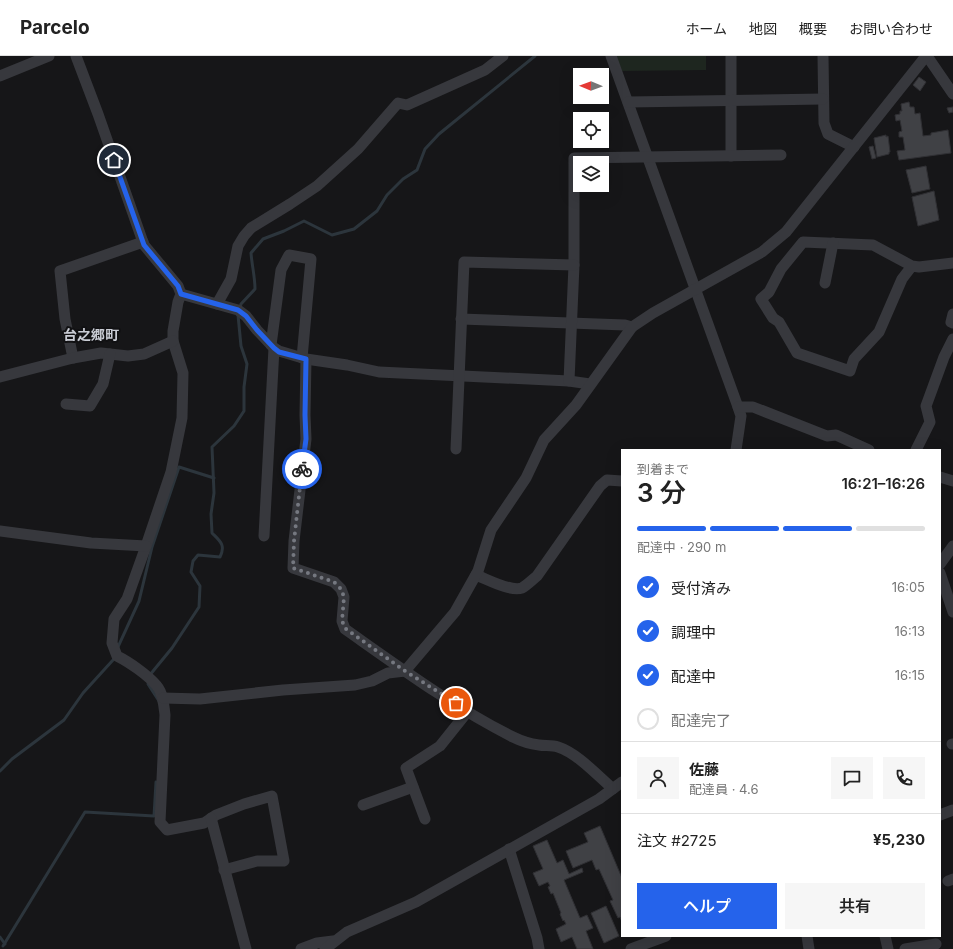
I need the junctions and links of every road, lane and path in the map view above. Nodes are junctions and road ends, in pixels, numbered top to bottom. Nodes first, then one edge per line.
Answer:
1 (49, 56) edge
2 (76, 56) edge
3 (503, 56) edge
4 (611, 56) edge
5 (731, 56) edge
6 (823, 56) edge
7 (927, 56) edge
8 (0, 76) edge
9 (953, 94) edge
10 (823, 99) junction
11 (731, 100) junction
12 (628, 102) junction
13 (854, 148) junction
14 (781, 155) dead end
15 (648, 156) junction
16 (731, 156) junction
17 (786, 232) junction
18 (143, 242) junction
19 (833, 243) junction
20 (800, 246) junction
21 (953, 263) edge
22 (574, 265) junction
23 (912, 266) junction
24 (825, 283) dead end
25 (696, 290) junction
26 (181, 294) junction
27 (217, 304) junction
28 (953, 314) edge
29 (461, 319) junction
30 (571, 323) junction
31 (953, 323) edge
32 (632, 327) junction
33 (953, 340) edge
34 (173, 341) junction
35 (272, 346) junction
36 (110, 354) junction
37 (73, 358) junction
38 (304, 359) junction
39 (458, 376) junction
40 (0, 377) edge
41 (569, 381) junction
42 (590, 384) junction
43 (66, 404) dead end
44 (738, 407) junction
45 (456, 449) dead end
46 (736, 449) edge
47 (867, 449) edge
48 (916, 449) edge
49 (941, 477) edge
50 (621, 481) edge
51 (953, 481) edge
52 (0, 531) edge
53 (264, 536) dead end
54 (146, 546) junction
55 (953, 546) edge
56 (953, 559) edge
57 (941, 564) edge
58 (941, 565) edge
59 (476, 575) junction
60 (941, 576) edge
61 (953, 612) edge
62 (405, 671) junction
63 (162, 698) junction
64 (468, 711) junction
65 (617, 786) edge
66 (413, 787) junction
67 (363, 805) dead end
68 (953, 810) edge
69 (941, 815) edge
70 (211, 818) junction
71 (425, 819) dead end
72 (509, 849) junction
73 (224, 870) junction
74 (664, 937) edge
75 (807, 937) edge
76 (885, 937) edge
77 (334, 941) junction
78 (936, 944) dead end
79 (648, 946) edge
80 (246, 949) edge
81 (301, 949) edge
82 (325, 949) edge
83 (539, 949) edge
84 (631, 949) edge
85 (809, 949) edge
86 (888, 949) edge
87 (905, 949) edge

1 - 8 street
2 - 18 street
3 - 27 street
4 - 12 street
5 - 11 street
6 - 10 street
7 - 9 street
7 - 13 street
10 - 11 street
10 - 13 street
11 - 12 street
11 - 16 street
12 - 15 street
13 - 17 street
14 - 16 street
15 - 16 street
15 - 22 street
15 - 25 street
17 - 20 street
17 - 25 street
18 - 26 street
18 - 37 street
19 - 20 street
19 - 23 street
19 - 24 street
20 - 23 street
21 - 23 street
22 - 29 street
22 - 30 street
25 - 32 street
25 - 44 street
26 - 27 street
26 - 34 street
27 - 35 street
28 - 31 street
29 - 30 street
29 - 39 street
30 - 32 street
30 - 41 street
32 - 42 street
33 - 48 street
34 - 36 street
34 - 54 street
35 - 38 street
35 - 38 street
35 - 53 street
36 - 37 street
36 - 43 street
37 - 40 street
38 - 39 street
38 - 62 street
39 - 41 street
39 - 45 street
41 - 42 street
42 - 59 street
44 - 46 street
44 - 47 street
49 - 51 street
50 - 59 street
52 - 54 street
54 - 63 street
55 - 57 street
56 - 58 street
59 - 62 street
60 - 61 street
62 - 63 street
62 - 64 street
63 - 70 street
64 - 65 street
64 - 66 street
65 - 72 street
66 - 67 street
66 - 71 street
68 - 69 street
70 - 73 street
70 - 73 street
72 - 77 street
72 - 83 street
73 - 80 street
74 - 79 street
75 - 85 street
76 - 86 street
77 - 81 street
77 - 82 street
78 - 87 street
79 - 84 street

